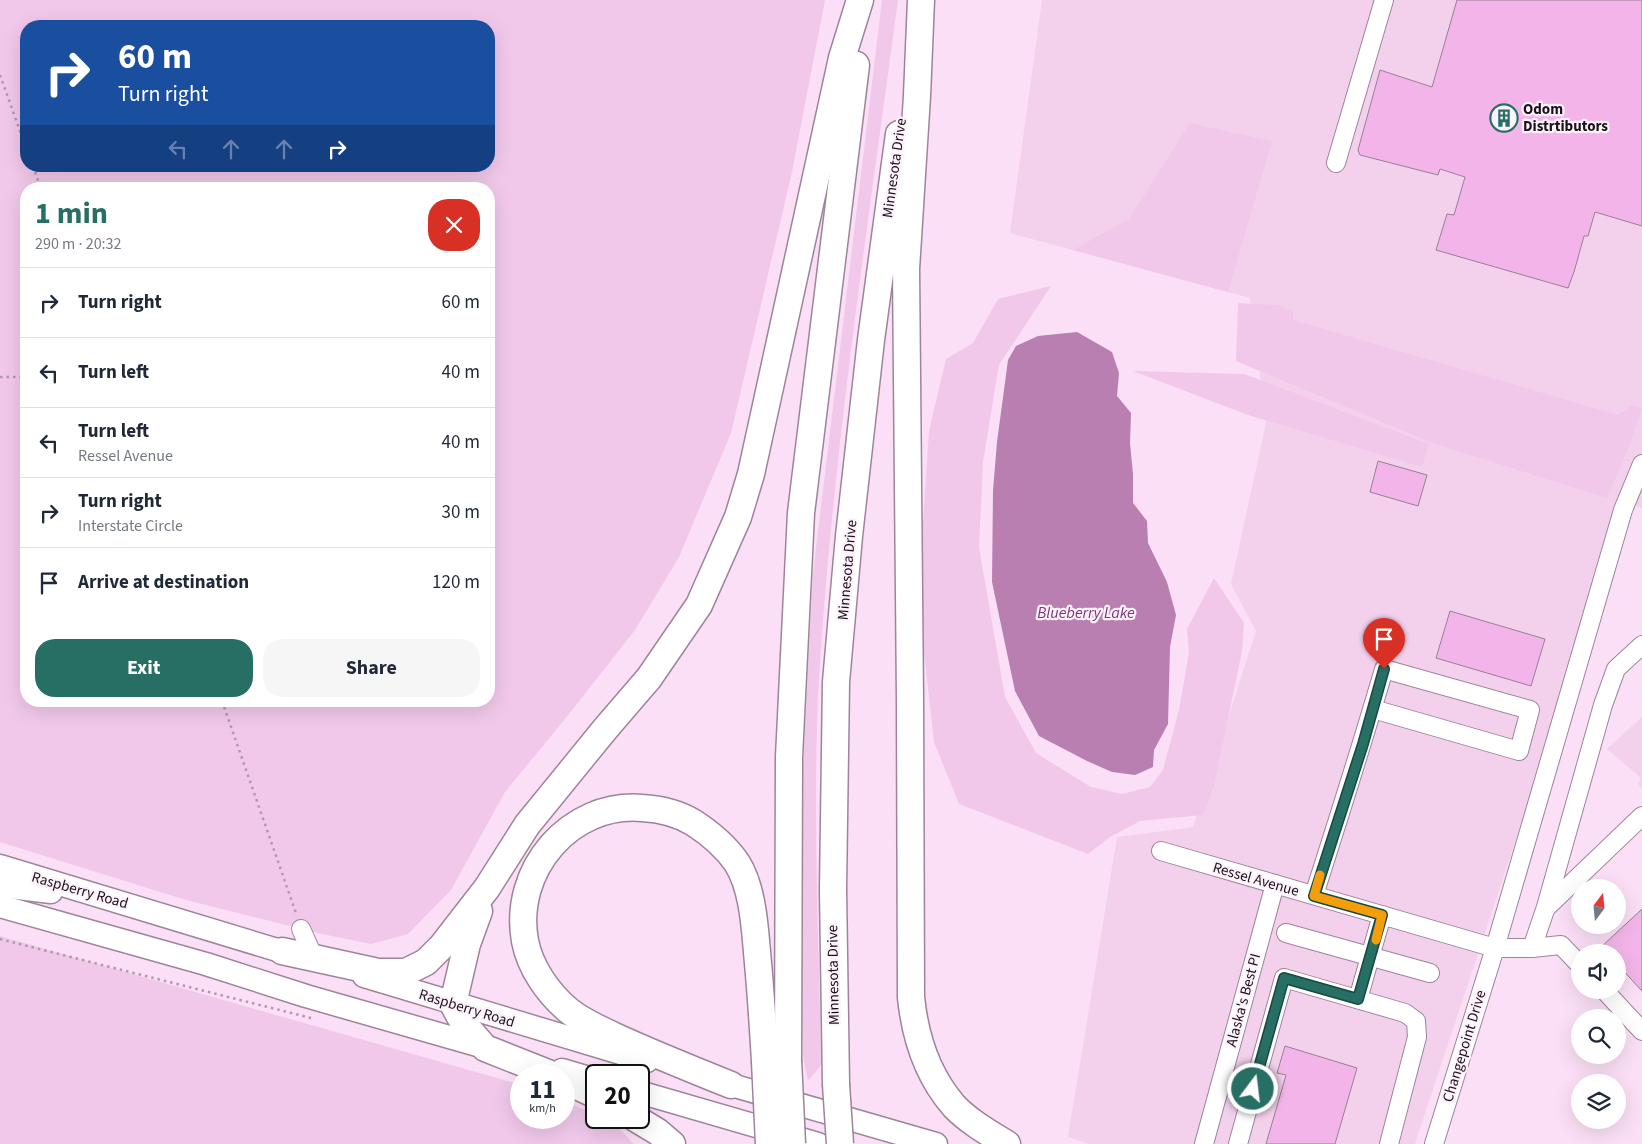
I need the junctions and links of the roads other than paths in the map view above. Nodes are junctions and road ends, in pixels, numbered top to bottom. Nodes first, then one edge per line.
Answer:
1 (860, 0) edge
2 (864, 0) edge
3 (919, 0) edge
4 (1384, 0) edge
5 (1336, 163) dead end
6 (1642, 464) edge
7 (1642, 645) edge
8 (1372, 709) junction
9 (1642, 816) edge
10 (1161, 851) dead end
11 (0, 866) edge
12 (1275, 884) junction
13 (0, 886) edge
14 (487, 888) junction
15 (1314, 896) junction
16 (116, 900) junction
17 (0, 906) edge
18 (1546, 907) junction
19 (1382, 915) junction
20 (301, 929) road end
21 (1286, 933) dead end
22 (1495, 948) junction
23 (1532, 948) junction
24 (282, 951) junction
25 (1571, 956) edge
26 (1371, 957) junction
27 (314, 958) junction
28 (1430, 973) dead end
29 (1358, 999) junction
30 (1612, 999) edge
31 (453, 1004) junction
32 (1642, 1031) edge
33 (485, 1048) junction
34 (777, 1060) junction
35 (525, 1064) edge
36 (585, 1077) edge
37 (731, 1085) junction
38 (650, 1095) edge
39 (650, 1127) edge
40 (672, 1144) edge
41 (769, 1144) edge
42 (792, 1144) edge
43 (818, 1144) edge
44 (840, 1144) edge
45 (936, 1144) edge
46 (1006, 1144) edge
47 (1204, 1144) edge
48 (1238, 1144) edge
49 (1389, 1144) edge
50 (1434, 1144) edge

1 - 14 highway
2 - 34 highway
3 - 44 highway, Minnesota Drive, bridge
3 - 46 highway
4 - 5 street
6 - 22 street, Changepoint Drive
7 - 18 street
8 - 8 street
8 - 15 street
9 - 18 street
10 - 12 street, Ressel Avenue
11 - 16 main road, Raspberry Road
12 - 15 street, Ressel Avenue
12 - 47 street, Alaska's Best PI
13 - 16 main road
14 - 27 highway
14 - 31 highway
15 - 19 street, Ressel Avenue
16 - 24 main road, Raspberry Road
17 - 33 main road
18 - 23 street
19 - 22 street, Ressel Avenue
19 - 26 street
20 - 27 street
21 - 26 street
22 - 23 street, Ressel Avenue
22 - 50 street, Changepoint Drive
23 - 25 street, Ressel Avenue
24 - 27 highway
24 - 31 main road, Raspberry Road
26 - 28 street
26 - 29 street
29 - 48 street
29 - 49 street
30 - 32 street
31 - 33 highway
31 - 37 main road, Raspberry Road
33 - 35 highway
33 - 36 main road
34 - 37 highway
34 - 41 highway, bridge
34 - 42 highway, bridge
37 - 45 main road, Raspberry Road
38 - 43 main road
39 - 40 highway

